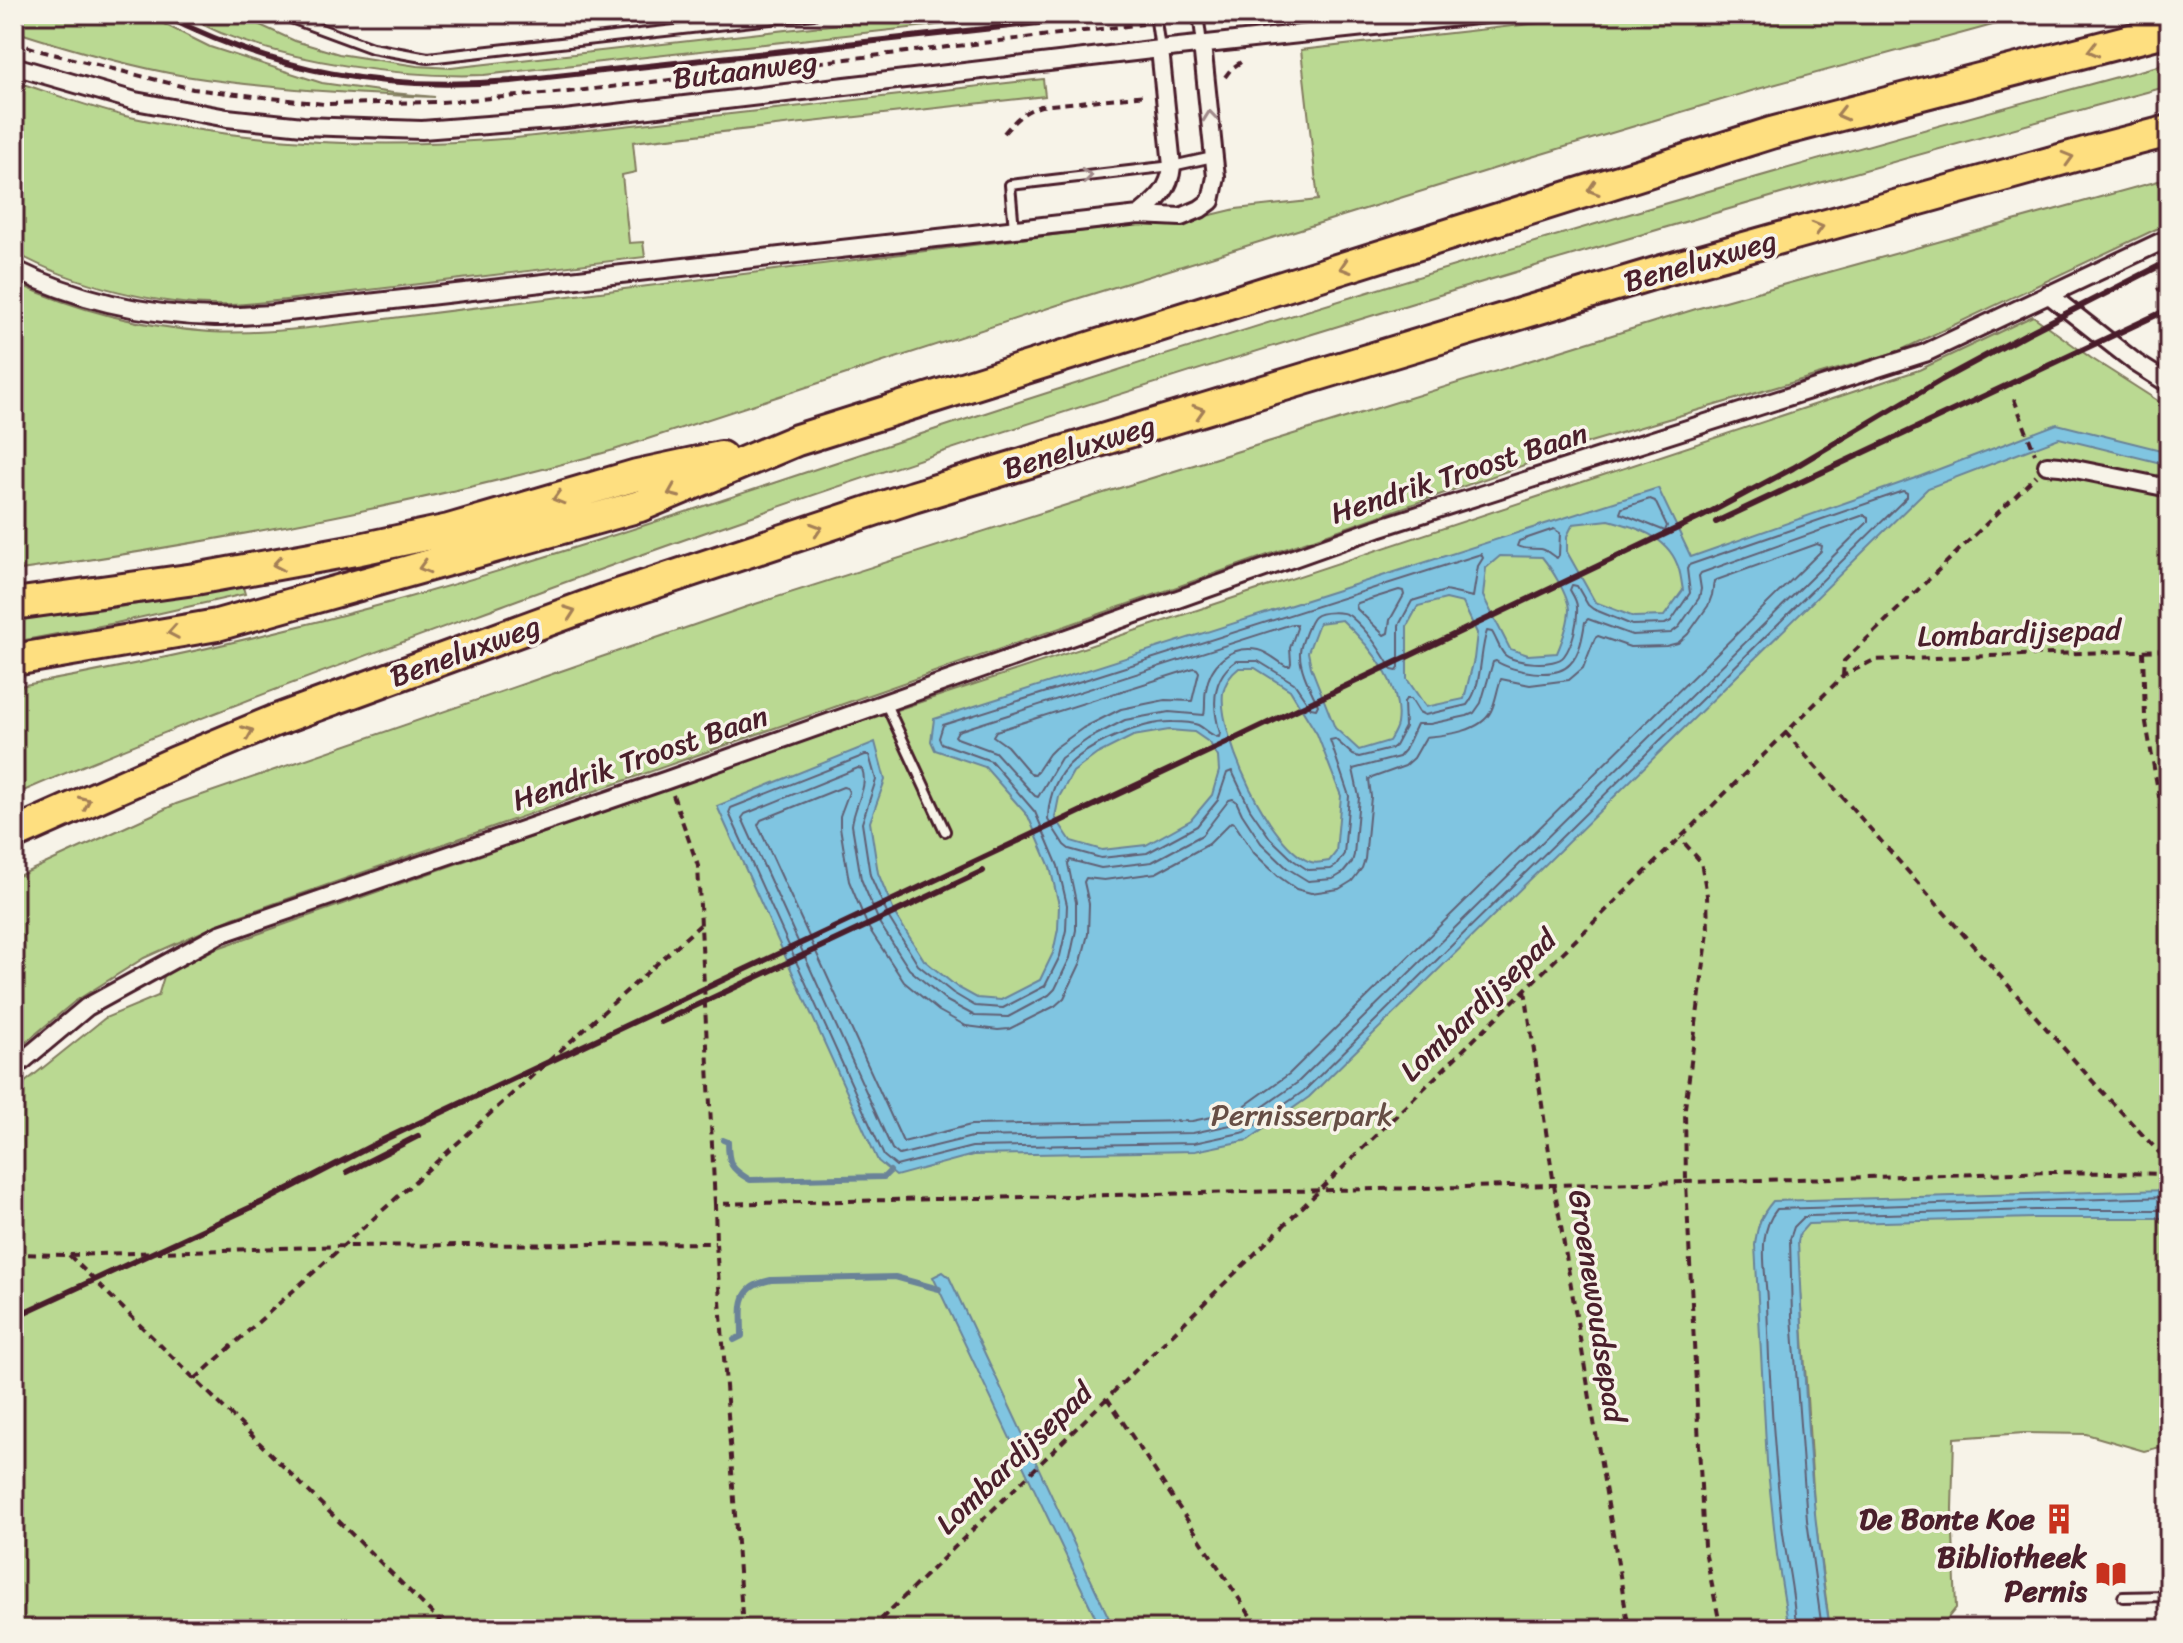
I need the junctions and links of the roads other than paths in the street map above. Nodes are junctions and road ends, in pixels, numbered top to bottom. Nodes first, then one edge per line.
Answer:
1 (280, 14) edge
2 (814, 14) edge
3 (1486, 14) edge
4 (1199, 16) edge
5 (1156, 18) edge
6 (2169, 30) edge
7 (1202, 44) junction
8 (1160, 49) junction
9 (14, 66) edge
10 (2169, 131) edge
11 (1214, 157) junction
12 (1172, 166) junction
13 (1139, 215) junction
14 (1014, 229) junction
15 (2169, 238) edge
16 (14, 269) edge
17 (2048, 294) junction
18 (2169, 384) edge
19 (797, 440) junction
20 (2041, 459) road end
21 (2169, 488) edge
22 (14, 604) edge
23 (14, 660) edge
24 (884, 702) junction
25 (945, 831) dead end
26 (14, 834) edge
27 (14, 1068) edge
28 (2167, 1596) edge
29 (2123, 1597) dead end

1 - 2 lane
3 - 7 street, Butaanweg
4 - 7 lane
5 - 8 lane
6 -> 19 highway
7 - 8 street, Butaanweg
11 -> 7 street
8 - 9 street, Butaanweg
8 - 12 street
26 -> 10 highway, Beneluxweg
11 - 12 lane
11 - 13 street
12 - 13 street
14 -> 12 lane
13 - 14 street
14 - 16 street
15 - 17 street, Hendrik Troost Baan
17 - 18 street
17 - 24 street, Hendrik Troost Baan
19 -> 22 highway
19 -> 23 highway
20 - 21 street
24 - 25 lane
24 - 27 street, Hendrik Troost Baan
28 - 29 lane

